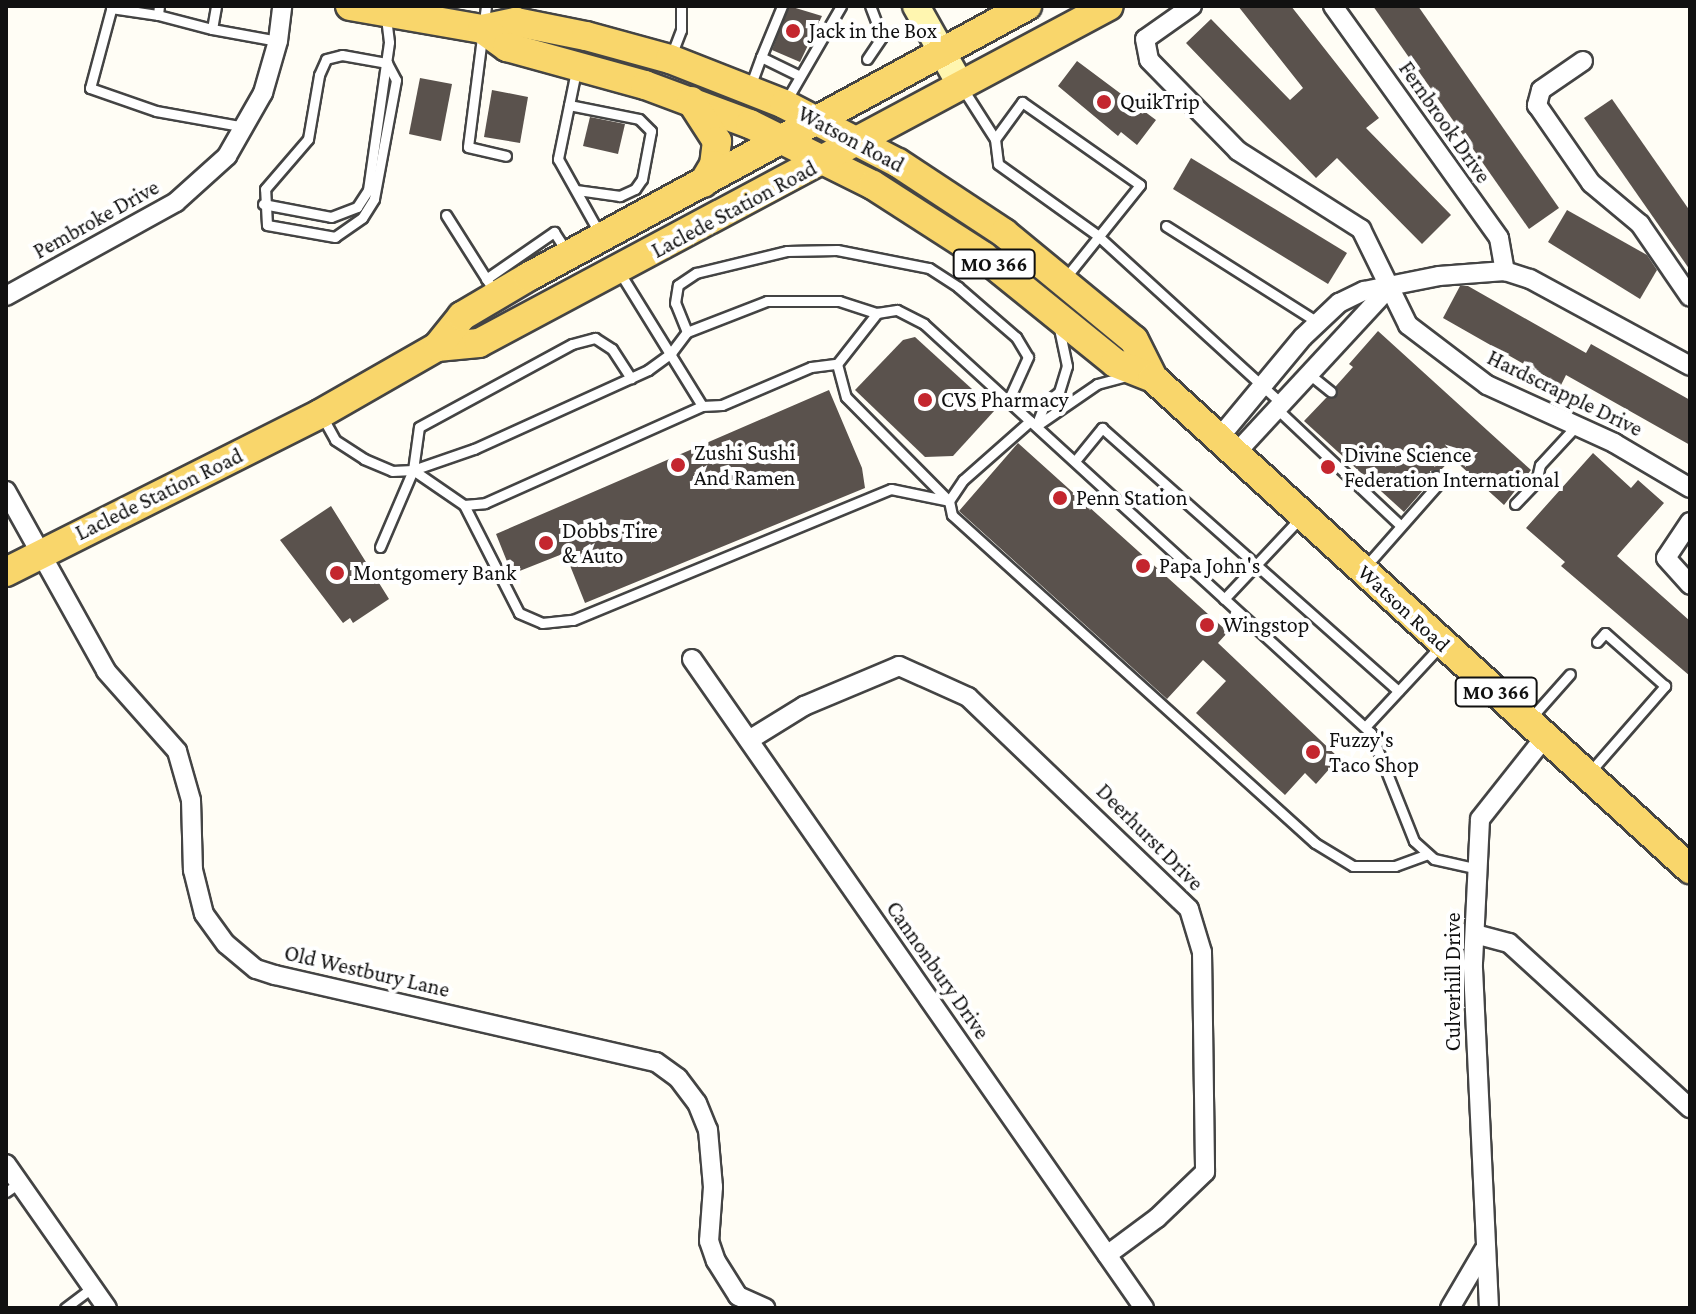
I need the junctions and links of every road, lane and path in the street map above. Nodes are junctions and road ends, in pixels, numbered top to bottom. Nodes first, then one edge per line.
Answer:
1 (216, 6) edge
2 (282, 6) edge
3 (350, 6) edge
4 (681, 6) edge
5 (782, 6) edge
6 (841, 6) edge
7 (870, 6) edge
8 (916, 6) edge
9 (1027, 6) edge
10 (1109, 6) edge
11 (1192, 6) edge
12 (1333, 6) edge
13 (112, 7) edge
14 (386, 9) edge
15 (158, 10) edge
16 (526, 15) edge
17 (484, 18) edge
18 (212, 29) junction
19 (278, 41) junction
20 (942, 52) junction
21 (761, 57) junction
22 (670, 59) junction
23 (867, 59) dead end
24 (1583, 61) dead end
25 (387, 63) junction
26 (578, 65) junction
27 (800, 76) junction
28 (961, 86) junction
29 (750, 89) junction
30 (691, 101) junction
31 (784, 104) junction
32 (569, 105) junction
33 (817, 120) junction
34 (245, 127) junction
35 (783, 139) junction
36 (995, 139) junction
37 (860, 141) junction
38 (506, 156) dead end
39 (826, 159) junction
40 (703, 183) junction
41 (577, 190) junction
42 (263, 204) junction
43 (446, 215) dead end
44 (1166, 226) dead end
45 (1097, 235) junction
46 (601, 237) junction
47 (618, 270) junction
48 (1505, 271) junction
49 (1064, 279) junction
50 (491, 288) junction
51 (1387, 290) junction
52 (6, 296) edge
53 (1690, 297) edge
54 (1054, 311) junction
55 (877, 313) junction
56 (1317, 322) junction
57 (687, 332) junction
58 (437, 347) junction
59 (671, 353) junction
60 (837, 364) junction
61 (1690, 366) edge
62 (1309, 374) junction
63 (1148, 376) junction
64 (631, 378) junction
65 (1264, 387) junction
66 (1331, 392) dead end
67 (1008, 401) junction
68 (702, 406) junction
69 (1279, 406) junction
70 (320, 414) junction
71 (1033, 424) junction
72 (1577, 425) junction
73 (1228, 446) junction
74 (1075, 461) junction
75 (413, 470) junction
76 (1436, 476) dead end
77 (1690, 488) edge
78 (6, 491) edge
79 (949, 501) junction
80 (1515, 504) dead end
81 (464, 505) junction
82 (1303, 515) junction
83 (1690, 522) edge
84 (1400, 525) junction
85 (380, 547) dead end
86 (40, 553) junction
87 (1256, 564) junction
88 (1363, 570) junction
89 (6, 572) edge
90 (1690, 585) edge
91 (1224, 599) junction
92 (1597, 642) dead end
93 (1442, 644) junction
94 (692, 659) dead end
95 (1570, 674) dead end
96 (1398, 691) junction
97 (1365, 727) junction
98 (1537, 729) junction
99 (749, 740) junction
100 (1587, 775) junction
101 (1428, 854) junction
102 (1478, 869) junction
103 (1690, 869) edge
104 (1475, 934) junction
105 (1690, 1108) edge
106 (6, 1164) edge
107 (13, 1188) edge
108 (1484, 1250) junction
109 (1107, 1255) junction
110 (92, 1288) junction
111 (65, 1308) edge
112 (107, 1308) edge
113 (765, 1308) edge
114 (1144, 1308) edge
115 (1450, 1308) edge
116 (1489, 1308) edge

1 - 18 lane
2 - 19 street, Pembroke Drive
3 - 14 main road, Watson Road / MO 366
4 - 22 lane
5 - 21 lane
6 - 27 lane
7 - 23 lane
8 - 20 street
9 - 20 main road, Laclede Station Road
10 - 28 main road, Laclede Station Road
11 - 51 street, Hardscrapple Drive
12 - 48 street, Fernbrook Drive
13 - 15 lane
13 - 34 lane
14 - 17 main road, Watson Road / MO 366
14 - 25 lane
15 - 18 lane
16 - 17 main road, Watson Road / MO 366
16 - 22 main road, Watson Road / MO 366
17 - 26 main road, Watson Road / MO 366
17 - 38 lane
18 - 19 lane
19 - 34 street, Pembroke Drive
20 - 28 street
20 - 33 main road, Laclede Station Road
21 - 27 lane
21 - 29 lane
22 - 29 main road, Watson Road / MO 366
24 - 53 street
25 - 42 lane
25 - 42 lane
25 - 42 lane
26 - 30 main road, Watson Road / MO 366
26 - 32 lane
27 - 31 lane
28 - 36 lane
28 - 37 main road, Laclede Station Road
29 - 31 main road, Watson Road / MO 366
30 - 35 main road, Watson Road / MO 366
30 - 40 main road
31 - 33 main road, Watson Road / MO 366
32 - 41 lane
32 - 41 lane
33 - 35 main road, Laclede Station Road
33 - 37 main road, Watson Road / MO 366
34 - 52 street, Pembroke Drive
35 - 39 main road, Watson Road / MO 366
35 - 40 main road, Laclede Station Road
36 - 45 lane
36 - 45 lane
37 - 39 main road, Laclede Station Road
37 - 49 main road, Watson Road / MO 366
39 - 47 main road, Laclede Station Road
39 - 54 main road, Watson Road / MO 366
40 - 46 main road, Laclede Station Road
41 - 46 lane
43 - 50 lane
44 - 56 lane
45 - 49 lane
45 - 65 lane
46 - 50 main road, Laclede Station Road
47 - 58 main road, Laclede Station Road
47 - 59 lane
48 - 51 street
48 - 61 street
49 - 63 main road, Watson Road / MO 366
50 - 58 main road, Laclede Station Road
51 - 56 street
51 - 62 street
51 - 72 street, Hardscrapple Drive
54 - 63 main road, Watson Road / MO 366
54 - 71 lane
55 - 57 lane
55 - 60 lane
55 - 67 lane
56 - 65 street
57 - 59 lane
57 - 67 lane
58 - 70 main road, Laclede Station Road
59 - 64 lane
59 - 68 lane
60 - 68 lane
60 - 79 lane
62 - 66 lane
62 - 69 street
63 - 71 lane
63 - 73 main road, Watson Road / MO 366
64 - 75 lane
64 - 75 lane
65 - 69 lane
65 - 73 street
67 - 71 lane
68 - 81 lane
69 - 73 street
69 - 84 lane
70 - 75 lane
70 - 86 main road, Laclede Station Road
71 - 74 lane
71 - 79 lane
72 - 77 street, Hardscrapple Drive
72 - 80 lane
73 - 82 main road, Watson Road / MO 366
74 - 87 lane
74 - 91 lane
75 - 81 lane
75 - 85 lane
76 - 84 lane
78 - 86 street, Old Westbury Lane
79 - 81 lane
79 - 101 lane
82 - 87 lane
82 - 88 main road, Watson Road / MO 366
83 - 90 street
84 - 88 lane
86 - 89 main road, Laclede Station Road
86 - 113 street, Old Westbury Lane
87 - 91 lane
87 - 96 lane
88 - 93 main road, Watson Road / MO 366
91 - 97 lane
92 - 100 lane
93 - 96 lane
93 - 98 main road, Watson Road / MO 366
94 - 99 street, Cannonbury Drive
95 - 98 lane
96 - 97 lane
97 - 101 lane
98 - 100 main road, Watson Road / MO 366
98 - 102 street, Culverhill Drive
99 - 109 street, Cannonbury Drive
99 - 109 street, Deerhurst Drive
100 - 103 main road, Watson Road / MO 366
101 - 102 lane
102 - 104 street, Culverhill Drive
104 - 105 street
104 - 108 street, Culverhill Drive
106 - 107 street
107 - 110 street
108 - 115 street
108 - 116 street, Culverhill Drive
109 - 114 street, Cannonbury Drive
110 - 111 lane
110 - 112 street

